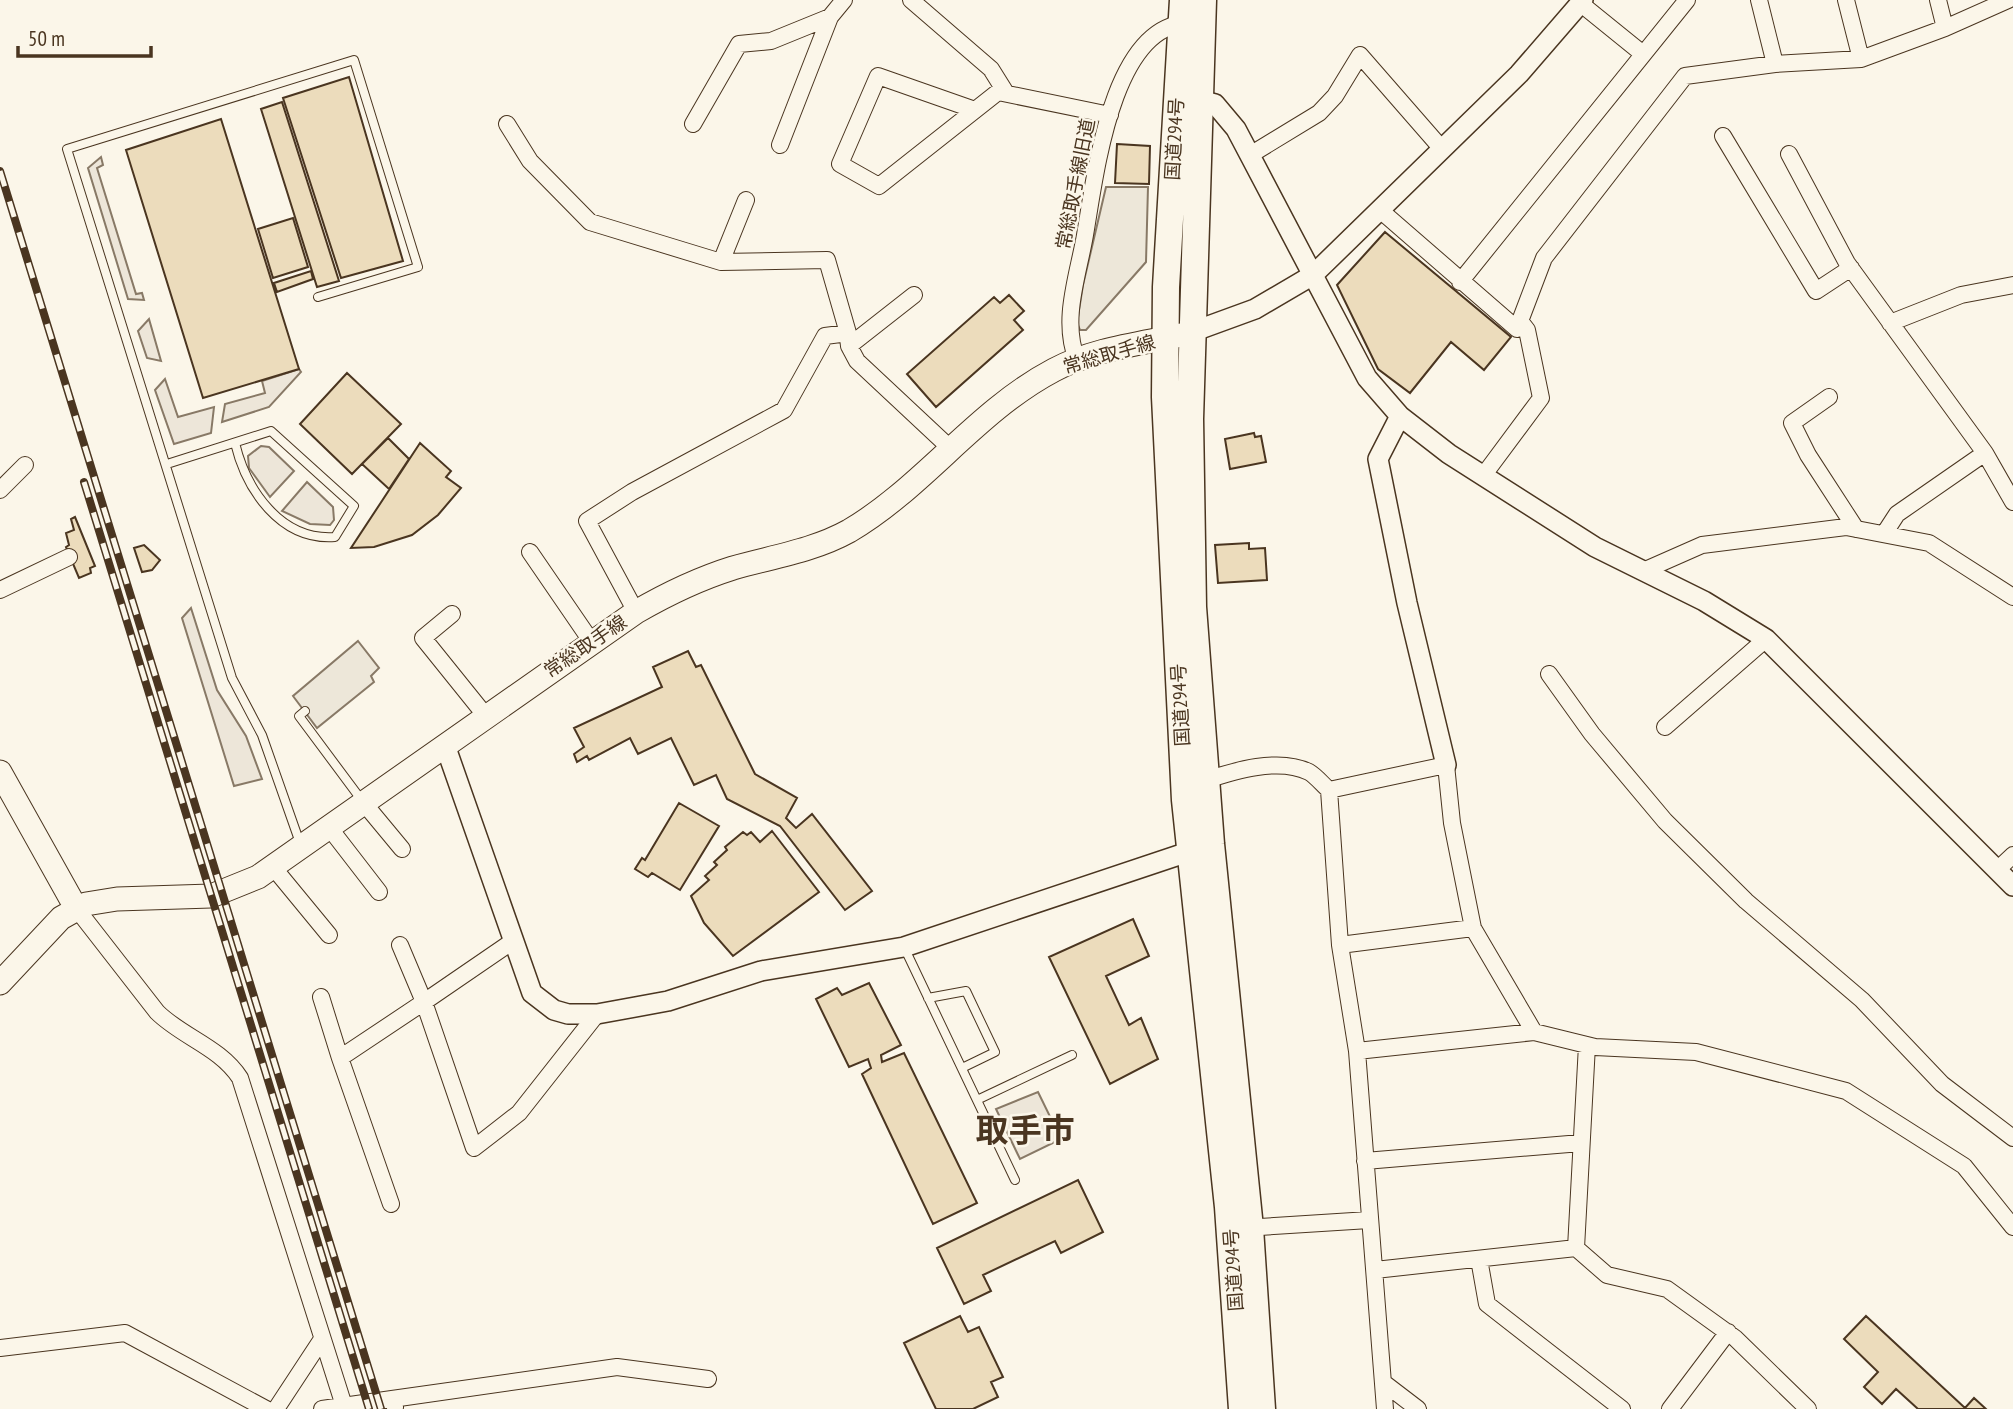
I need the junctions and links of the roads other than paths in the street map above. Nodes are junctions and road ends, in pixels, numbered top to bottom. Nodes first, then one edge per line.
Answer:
1 (844, 0) edge
2 (911, 0) edge
3 (1686, 0) edge
4 (1759, 0) edge
5 (1846, 0) edge
6 (1938, 0) edge
7 (2008, 0) edge
8 (1581, 2) edge
9 (1192, 11) edge
10 (830, 16) junction
11 (1945, 28) junction
12 (1643, 54) junction
13 (1861, 59) junction
14 (1775, 64) junction
15 (1006, 93) junction
16 (1199, 100) junction
17 (975, 110) junction
18 (1110, 115) junction
19 (507, 124) dead end
20 (693, 124) dead end
21 (1723, 136) dead end
22 (780, 145) dead end
23 (1442, 149) junction
24 (1789, 154) dead end
25 (1250, 155) junction
26 (746, 201) dead end
27 (1380, 210) junction
28 (721, 262) junction
29 (1851, 268) junction
30 (1312, 275) junction
31 (1460, 282) junction
32 (2013, 285) edge
33 (914, 295) dead end
34 (318, 297) dead end
35 (1520, 321) junction
36 (1890, 323) junction
37 (1192, 332) junction
38 (1165, 338) junction
39 (848, 340) junction
40 (1077, 360) junction
41 (1829, 397) dead end
42 (1400, 416) junction
43 (235, 443) junction
44 (950, 448) junction
45 (1985, 453) junction
46 (167, 464) junction
47 (25, 466) dead end
48 (1483, 476) junction
49 (0, 490) edge
50 (2013, 502) edge
51 (1856, 529) junction
52 (1884, 534) junction
53 (530, 552) dead end
54 (69, 557) dead end
55 (1643, 572) junction
56 (0, 590) edge
57 (2013, 597) edge
58 (636, 612) junction
59 (453, 614) dead end
60 (1766, 639) junction
61 (591, 640) junction
62 (1549, 674) dead end
63 (304, 711) dead end
64 (485, 715) junction
65 (1665, 727) dead end
66 (445, 745) junction
67 (1446, 765) junction
68 (0, 772) edge
69 (1206, 780) junction
70 (1329, 790) junction
71 (363, 802) junction
72 (328, 826) junction
73 (301, 846) junction
74 (1200, 848) junction
75 (402, 849) dead end
76 (2013, 855) edge
77 (273, 867) junction
78 (1997, 870) junction
79 (2013, 886) edge
80 (379, 892) dead end
81 (76, 908) junction
82 (1473, 928) junction
83 (329, 935) dead end
84 (513, 941) junction
85 (400, 945) dead end
86 (1340, 945) junction
87 (904, 947) junction
88 (4, 972) edge
89 (321, 997) dead end
90 (928, 998) junction
91 (424, 1002) junction
92 (597, 1014) junction
93 (1534, 1032) junction
94 (1587, 1045) junction
95 (1357, 1051) junction
96 (1072, 1055) dead end
97 (340, 1058) junction
98 (962, 1068) junction
99 (977, 1100) junction
100 (2013, 1138) edge
101 (1581, 1143) junction
102 (1365, 1161) junction
103 (1015, 1180) dead end
104 (391, 1204) dead end
105 (1369, 1220) junction
106 (2013, 1227) edge
107 (1240, 1228) junction
108 (1576, 1248) junction
109 (1479, 1259) junction
110 (1375, 1270) junction
111 (1728, 1332) junction
112 (322, 1339) junction
113 (0, 1348) edge
114 (708, 1379) dead end
115 (1384, 1383) junction
116 (394, 1404) edge
117 (1800, 1405) edge
118 (344, 1408) edge
119 (265, 1409) edge
120 (276, 1409) edge
121 (322, 1409) edge
122 (1242, 1409) edge
123 (1262, 1409) edge
124 (1385, 1409) edge
125 (1418, 1409) edge
126 (1622, 1409) edge
127 (1670, 1409) edge

1 - 10 street
2 - 15 street
3 - 12 street
4 - 14 street
5 - 13 street
6 - 11 street
7 - 11 street
8 - 12 street
8 - 23 street
9 - 16 highway, 国道294号
9 - 18 street, 常総取手線旧道
9 - 38 highway, 国道294号
10 - 20 street
10 - 22 street
11 - 13 street
12 - 31 street
13 - 14 street
14 - 35 street
15 - 17 street
15 - 18 street
16 - 25 street
16 - 37 highway, 国道294号
17 - 17 street
18 - 40 street, 常総取手線旧道
19 - 28 street
21 - 29 street
23 - 25 street
23 - 27 street
24 - 29 street
25 - 30 street
26 - 28 street
27 - 30 street
27 - 31 street
28 - 39 street
29 - 36 street
30 - 37 street
30 - 42 street
31 - 35 street
32 - 36 street
33 - 39 street
34 - 46 lane
35 - 48 street
36 - 45 street
37 - 38 main road, 常総取手線
37 - 69 highway, 国道294号
38 - 40 main road, 常総取手線
38 - 74 highway, 国道294号
39 - 44 street
39 - 58 street
40 - 44 main road, 常総取手線
41 - 51 street
42 - 48 street
42 - 67 street
43 - 43 lane
43 - 46 lane
44 - 58 main road, 常総取手線
45 - 50 street
45 - 52 street
46 - 73 lane
47 - 49 street
48 - 55 street
51 - 52 street
51 - 55 street
52 - 57 street
53 - 61 street
54 - 56 street
55 - 60 street
58 - 61 main road, 常総取手線
59 - 64 street
60 - 65 street
60 - 78 street
61 - 64 main road, 常総取手線
62 - 100 street
63 - 71 lane
64 - 66 main road, 常総取手線
66 - 71 main road, 常総取手線
66 - 84 street
67 - 70 street
67 - 82 street
68 - 81 main road
69 - 70 street
69 - 74 highway, 国道294号
70 - 86 street
71 - 72 main road, 常総取手線
71 - 75 street
72 - 73 main road, 常総取手線
72 - 80 street
73 - 77 main road, 常総取手線
74 - 87 street
74 - 107 highway, 国道294号
76 - 78 street
77 - 81 main road, 常総取手線
77 - 83 street
78 - 79 street
81 - 88 main road, 常総取手線
81 - 112 street
82 - 86 street
82 - 93 street
84 - 91 street
84 - 92 street
85 - 91 street
86 - 95 street
87 - 90 lane
87 - 92 street
89 - 97 street
90 - 98 lane
90 - 98 lane
91 - 92 street
91 - 97 street
93 - 94 street
93 - 95 street
94 - 101 street
94 - 106 street
95 - 102 street
96 - 99 lane
97 - 104 street
98 - 99 lane
99 - 103 lane
101 - 102 street
101 - 108 street
102 - 105 street
105 - 107 street
105 - 110 street
107 - 122 highway, 国道294号
107 - 123 highway, 国道294号
108 - 109 street
108 - 111 street
109 - 110 street
109 - 126 street
110 - 115 street
111 - 117 street
111 - 127 street
112 - 118 street
112 - 120 street
113 - 119 street
114 - 116 street
115 - 124 street
115 - 125 street
116 - 118 street
118 - 121 street

